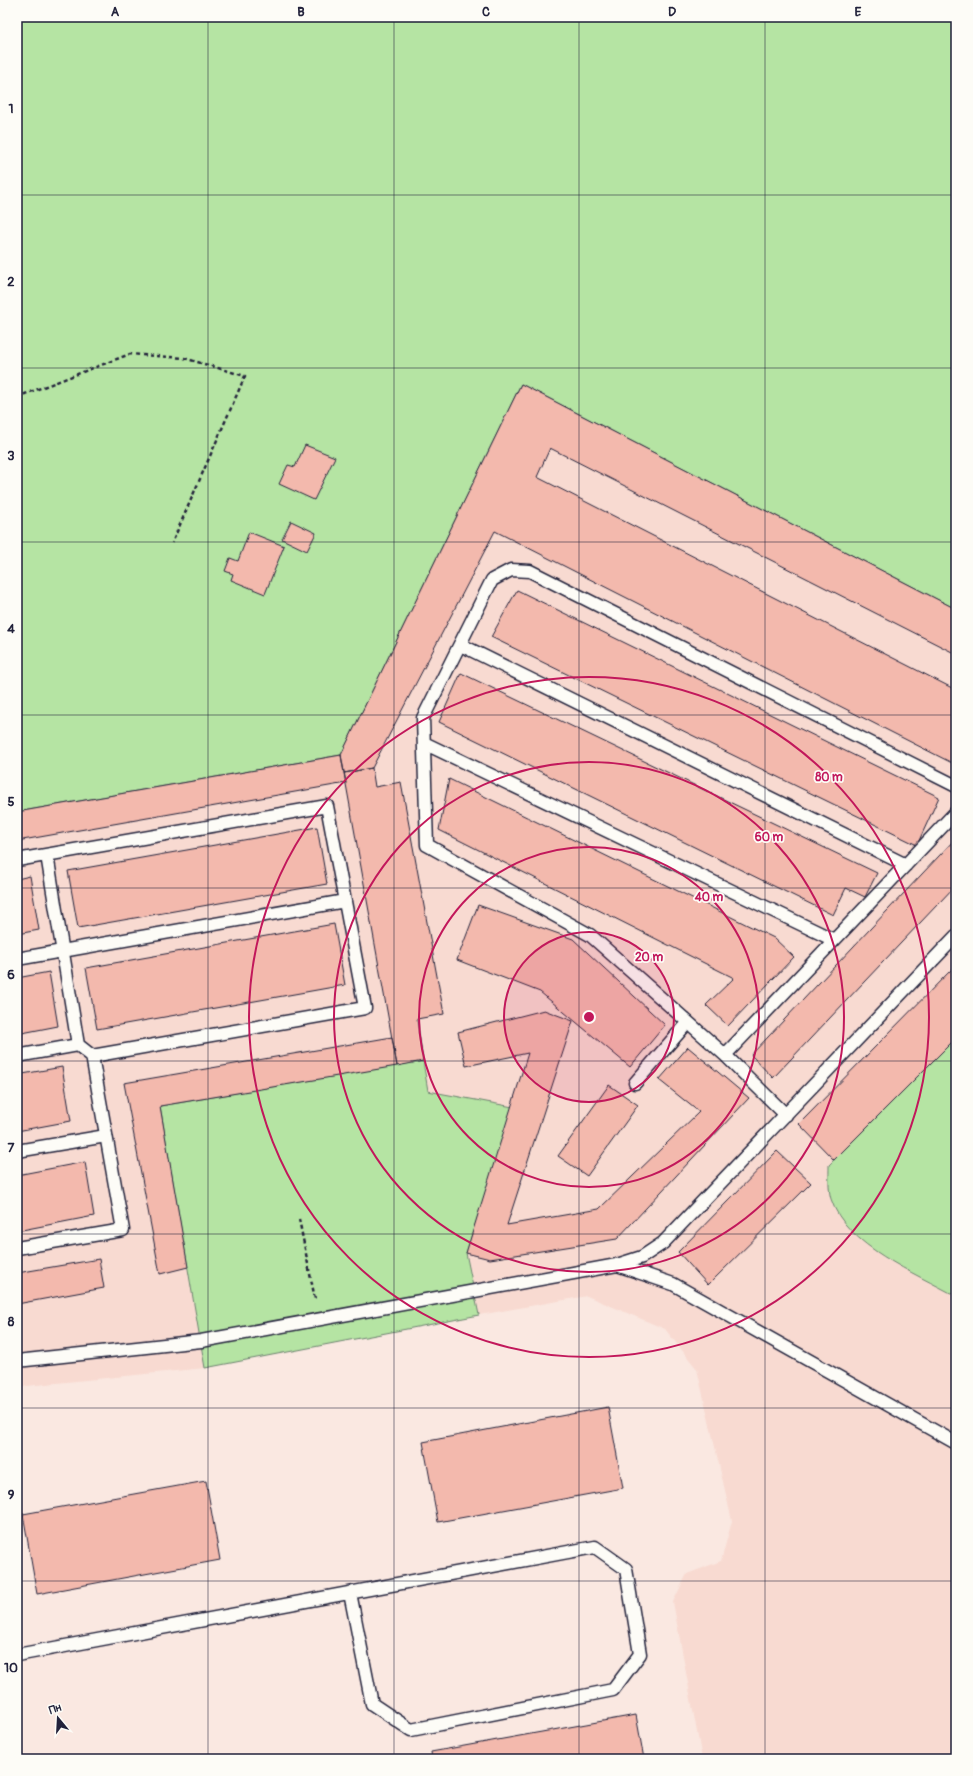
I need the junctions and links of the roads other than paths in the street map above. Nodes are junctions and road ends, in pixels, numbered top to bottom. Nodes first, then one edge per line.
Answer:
1 (461, 644) junction
2 (424, 743) junction
3 (956, 786) edge
4 (956, 812) edge
5 (47, 855) junction
6 (17, 860) edge
7 (906, 865) junction
8 (345, 901) junction
9 (956, 936) edge
10 (834, 940) junction
11 (63, 951) junction
12 (17, 959) edge
13 (688, 1022) junction
14 (78, 1045) junction
15 (725, 1055) junction
16 (17, 1056) edge
17 (92, 1056) junction
18 (634, 1083) dead end
19 (786, 1115) junction
20 (106, 1136) junction
21 (17, 1151) edge
22 (17, 1248) edge
23 (617, 1265) junction
24 (17, 1361) edge
25 (956, 1443) edge
26 (350, 1593) junction
27 (17, 1655) edge

1 - 2 lane
1 - 3 lane
1 - 7 lane
2 - 10 lane
2 - 13 lane
4 - 7 lane
5 - 6 lane
5 - 8 lane
5 - 11 lane
7 - 10 lane
8 - 11 lane
8 - 17 lane
9 - 19 lane
10 - 15 lane
11 - 12 lane
11 - 14 lane
13 - 15 lane
13 - 18 lane
14 - 16 lane
14 - 17 lane
15 - 19 lane
17 - 20 lane
19 - 23 lane
20 - 21 lane
20 - 22 lane
23 - 24 lane
23 - 25 lane
26 - 26 lane
26 - 27 lane

